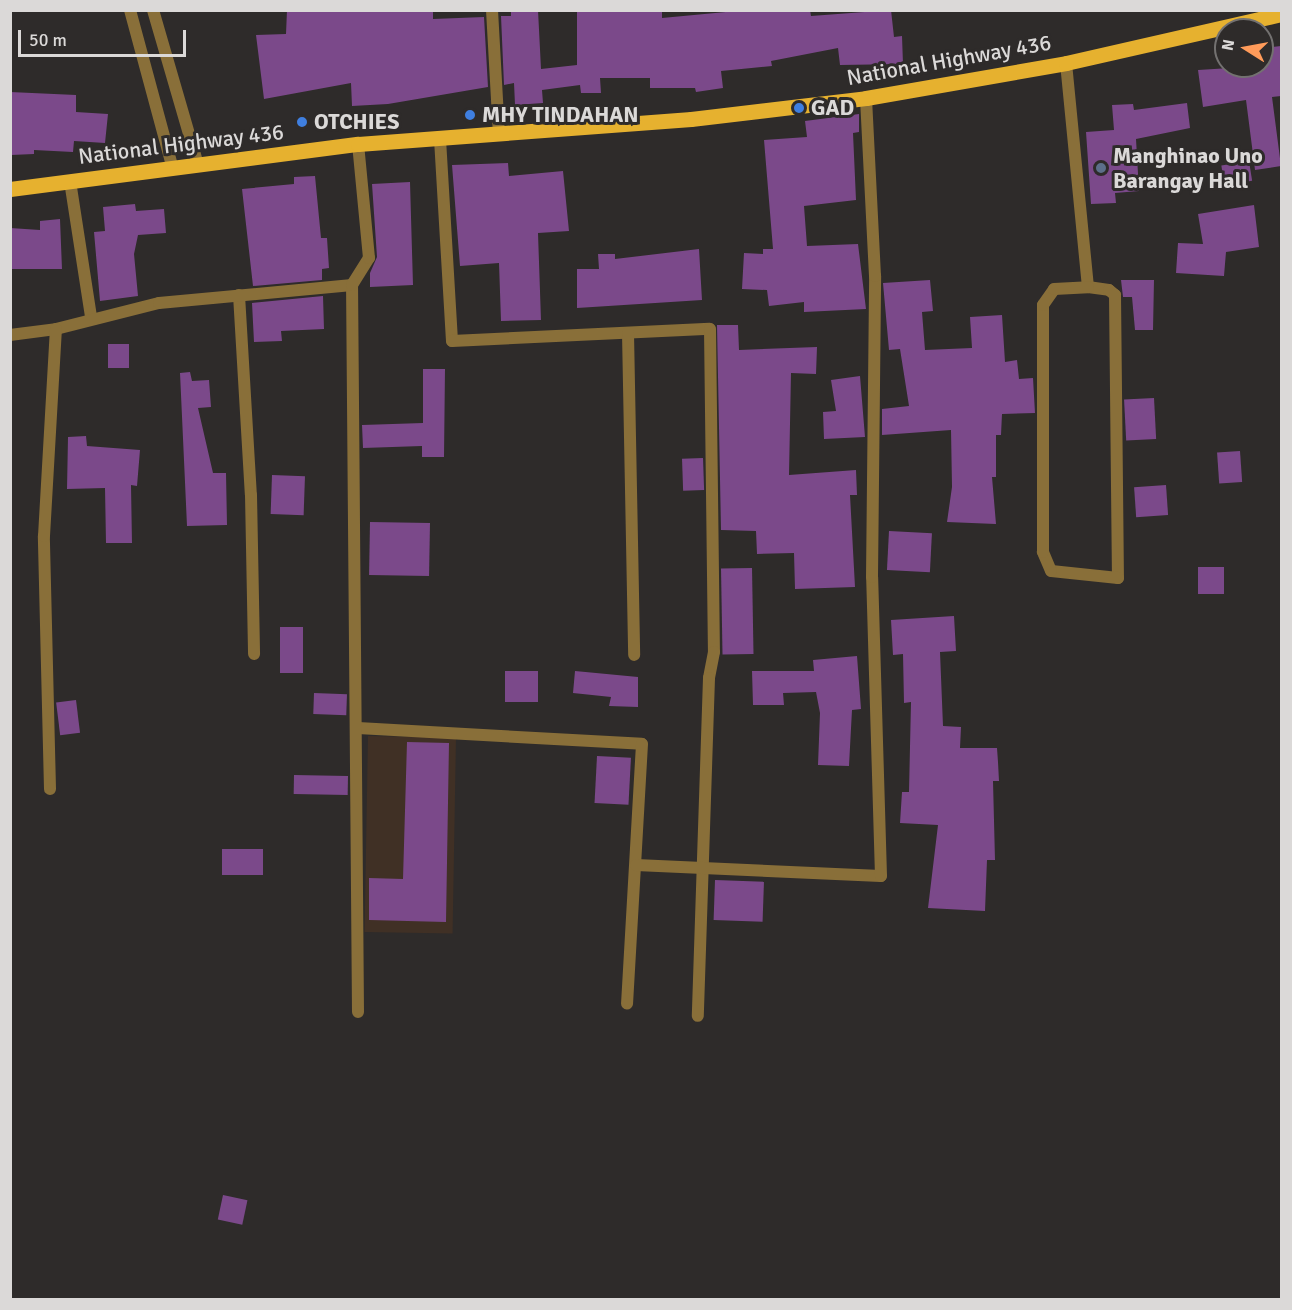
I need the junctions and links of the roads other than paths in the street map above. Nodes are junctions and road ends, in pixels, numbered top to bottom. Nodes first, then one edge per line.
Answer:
1 (130, 10) edge
2 (153, 10) edge
3 (492, 10) edge
4 (1281, 14) edge
5 (1066, 63) junction
6 (866, 98) junction
7 (499, 134) junction
8 (440, 139) junction
9 (358, 144) junction
10 (198, 165) junction
11 (172, 169) junction
12 (70, 181) junction
13 (10, 189) edge
14 (352, 285) junction
15 (1088, 287) junction
16 (239, 295) junction
17 (91, 316) junction
18 (56, 329) junction
19 (627, 333) junction
20 (10, 335) edge
21 (254, 654) dead end
22 (634, 655) dead end
23 (358, 728) junction
24 (50, 789) dead end
25 (636, 865) junction
26 (706, 868) junction
27 (627, 1004) dead end
28 (358, 1012) dead end
29 (698, 1016) dead end

1 - 11 street
2 - 10 street
3 - 7 street
4 - 5 main road, National Highway 436
5 - 6 main road, National Highway 436
5 - 15 street
6 - 7 main road, National Highway 436
6 - 26 street
7 - 8 main road, National Highway 436
8 - 9 main road, National Highway 436
8 - 19 street
9 - 10 main road, National Highway 436
9 - 14 street
10 - 11 main road, National Highway 436
11 - 12 main road, National Highway 436
12 - 13 main road, National Highway 436
12 - 17 street
14 - 16 street
14 - 23 street
15 - 15 street
16 - 17 street
16 - 21 street
17 - 18 street
18 - 20 street
18 - 24 street
19 - 22 street
19 - 26 street
23 - 25 street
23 - 28 street
25 - 26 street
25 - 27 street
26 - 29 street

